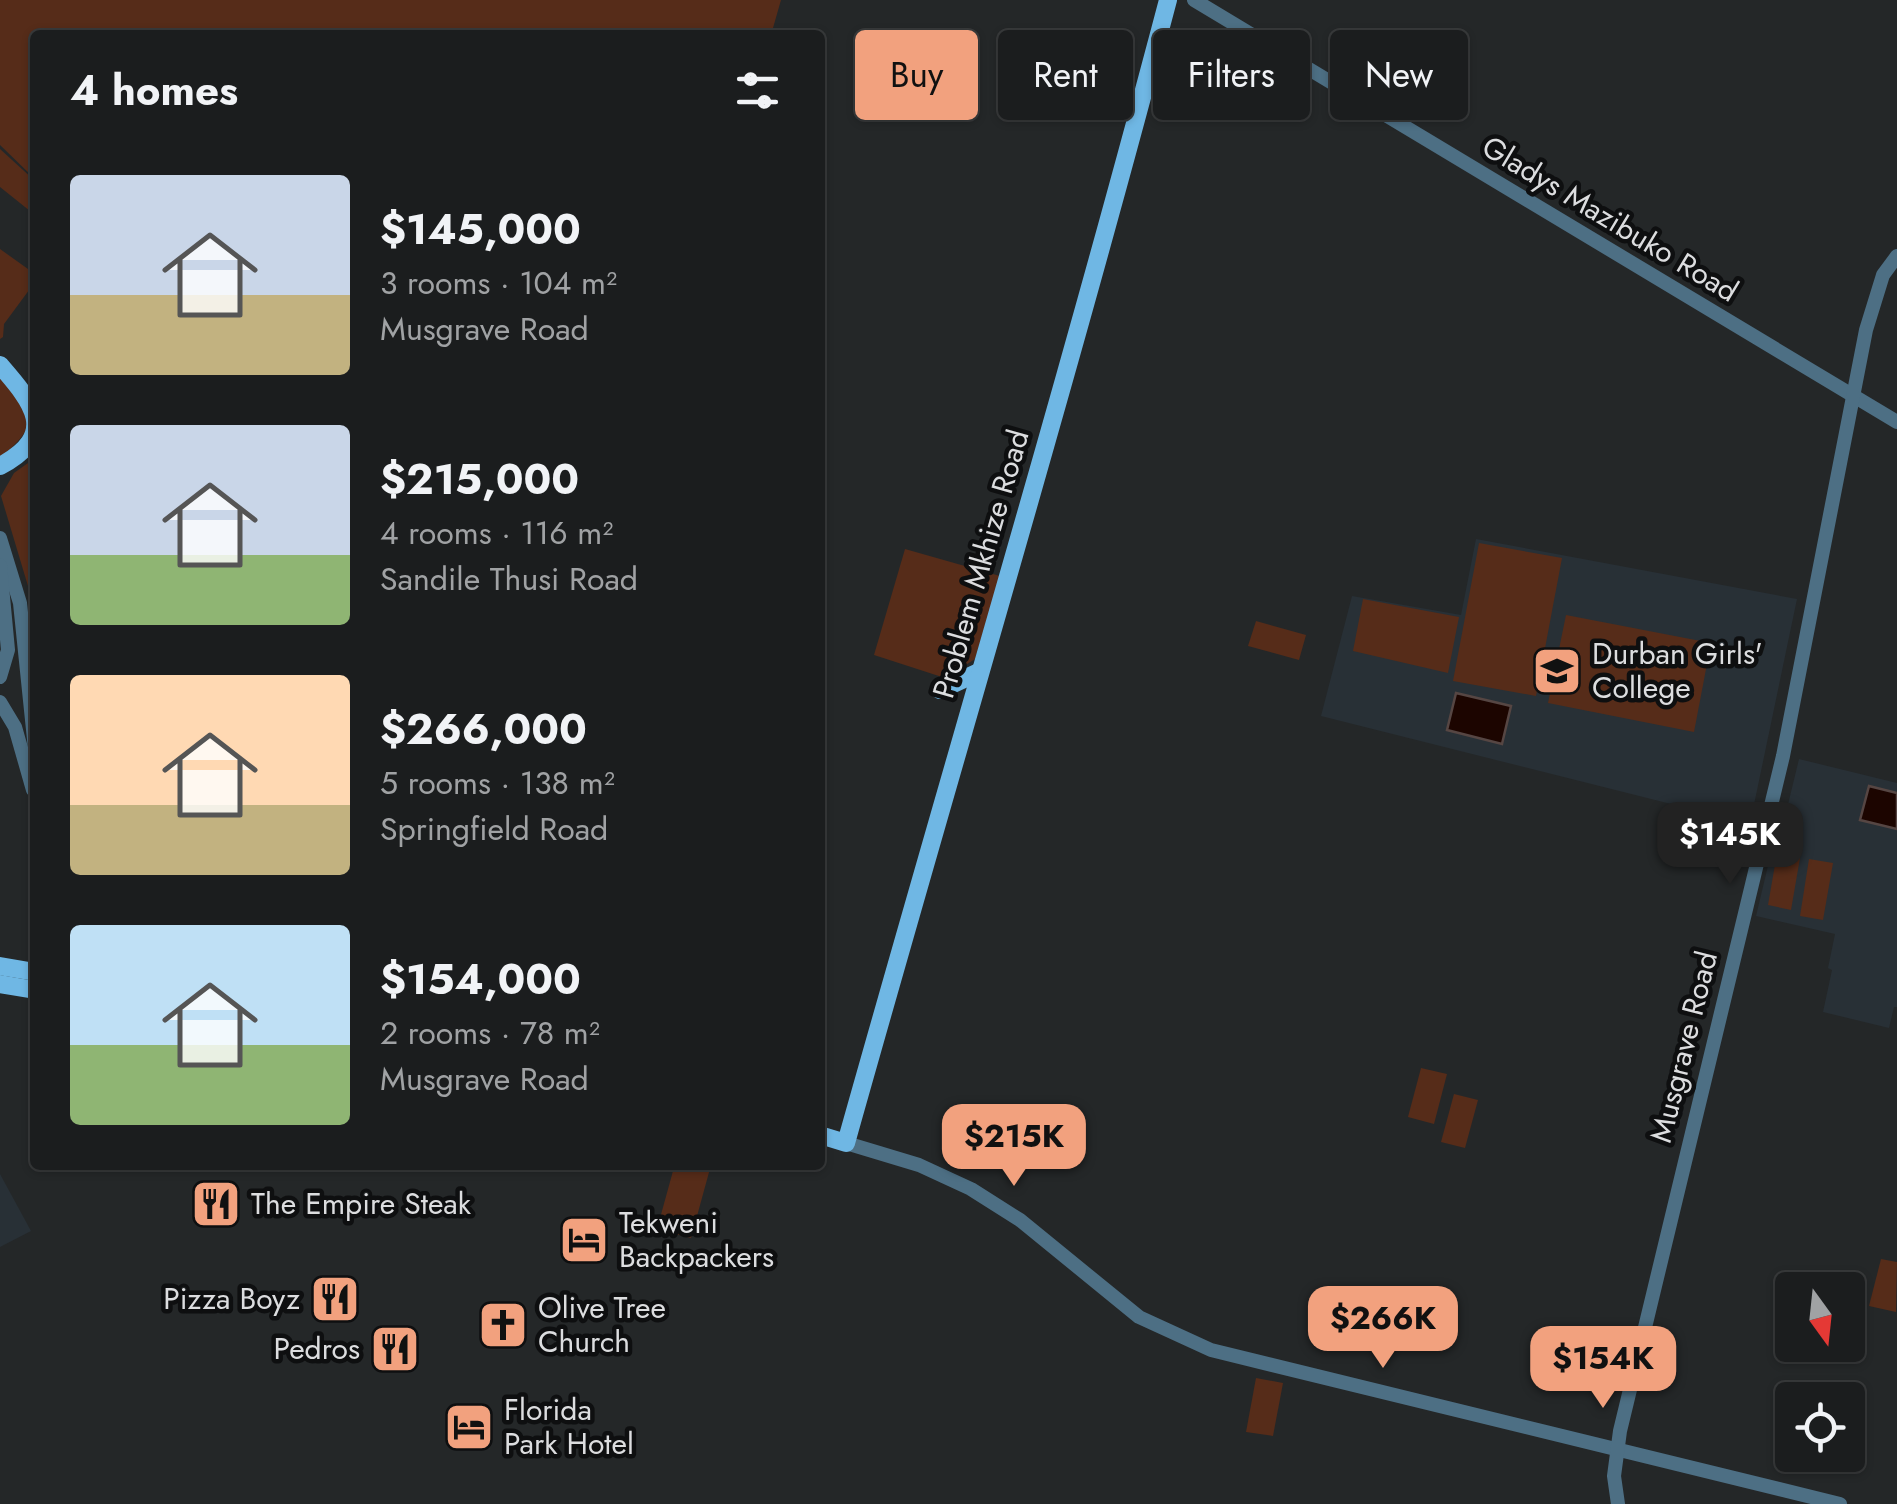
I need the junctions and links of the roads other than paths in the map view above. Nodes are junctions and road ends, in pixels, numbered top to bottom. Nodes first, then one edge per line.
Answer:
1 (1168, 0) edge
2 (1194, 0) edge
3 (1897, 256) edge
4 (0, 365) edge
5 (1853, 395) junction
6 (30, 401) edge
7 (1897, 422) edge
8 (30, 440) edge
9 (6, 462) edge
10 (0, 474) edge
11 (0, 538) edge
12 (0, 565) edge
13 (979, 672) junction
14 (0, 677) edge
15 (940, 690) dead end
16 (30, 701) edge
17 (0, 702) edge
18 (30, 780) edge
19 (0, 966) edge
20 (30, 971) edge
21 (0, 984) edge
22 (30, 989) edge
23 (825, 1137) edge
24 (846, 1143) junction
25 (1616, 1449) junction
26 (1650, 1456) junction
27 (1614, 1476) junction
28 (1618, 1504) edge
29 (1840, 1504) edge

1 - 13 main road, Problem Mkhize Road
2 - 5 street, Gladys Mazibuko Road
3 - 5 street, Musgrave Road
4 - 6 main road
5 - 7 street, Gladys Mazibuko Road
5 - 25 street, Musgrave Road
8 - 9 main road
9 - 10 street
11 - 16 street
12 - 14 street
13 - 15 main road
13 - 24 main road, Problem Mkhize Road
17 - 18 street
19 - 20 main road
21 - 22 main road
23 - 24 main road
24 - 25 street
25 - 26 street
25 - 27 street, Musgrave Road
26 - 27 street
26 - 29 street
27 - 28 street, Musgrave Road

